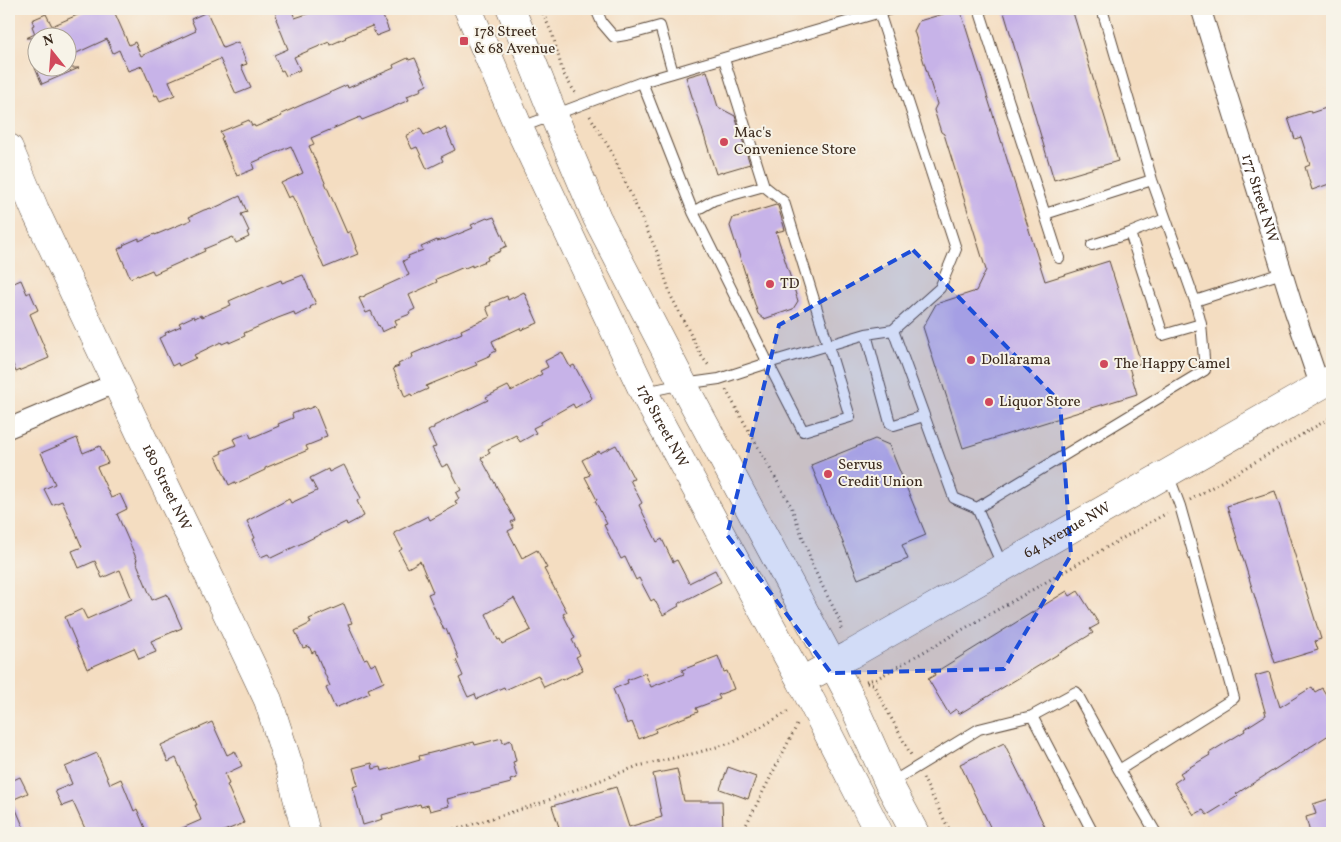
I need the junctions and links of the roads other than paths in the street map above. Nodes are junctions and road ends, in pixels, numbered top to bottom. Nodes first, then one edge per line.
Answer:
1 (468, 9) edge
2 (511, 9) edge
3 (596, 9) edge
4 (892, 9) edge
5 (979, 9) edge
6 (1102, 9) edge
7 (1201, 9) edge
8 (878, 11) edge
9 (724, 59) junction
10 (673, 74) junction
11 (642, 82) junction
12 (554, 116) junction
13 (519, 128) junction
14 (9, 148) edge
15 (1152, 180) junction
16 (764, 186) junction
17 (693, 212) junction
18 (1045, 214) junction
19 (1166, 219) junction
20 (1130, 233) junction
21 (1092, 245) dead end
22 (1059, 258) dead end
23 (1282, 273) junction
24 (1195, 302) junction
25 (1201, 324) junction
26 (893, 330) junction
27 (866, 334) junction
28 (828, 345) junction
29 (768, 362) junction
30 (116, 383) junction
31 (1326, 383) edge
32 (682, 384) junction
33 (644, 393) junction
34 (924, 416) junction
35 (9, 428) edge
36 (1168, 473) junction
37 (978, 508) junction
38 (1003, 567) junction
39 (841, 660) junction
40 (801, 681) junction
41 (1032, 716) junction
42 (1120, 770) junction
43 (889, 784) junction
44 (306, 833) edge
45 (879, 833) edge
46 (915, 833) edge
47 (1093, 833) edge
48 (1156, 833) edge

1 - 13 main road, 178 Street NW
2 - 12 main road
3 - 10 lane
4 - 8 lane
5 - 18 lane
6 - 15 lane
7 - 23 street, 177 Street NW
8 - 9 lane
8 - 26 lane
9 - 10 lane
9 - 16 lane
10 - 11 lane
11 - 12 lane
11 - 17 lane
12 - 13 lane
12 - 32 main road
13 - 33 main road, 178 Street NW
14 - 30 main road, 180 Street NW
15 - 18 lane
15 - 19 lane
16 - 17 lane
16 - 28 lane
17 - 29 lane
18 - 22 lane
19 - 20 lane
19 - 24 lane
20 - 21 lane
20 - 25 lane
23 - 24 lane
23 - 31 street, 177 Street NW
24 - 25 lane
25 - 37 lane
26 - 27 lane
26 - 34 lane
27 - 28 lane
27 - 34 lane
28 - 29 lane
28 - 29 lane
29 - 32 lane
30 - 35 street
30 - 44 main road, 180 Street NW
31 - 36 main road, 64 Avenue NW
32 - 33 lane
32 - 39 main road
33 - 40 main road, 178 Street NW
34 - 37 lane
36 - 38 main road, 64 Avenue NW
36 - 42 lane
37 - 38 lane
38 - 39 main road, 64 Avenue NW
39 - 40 main road, 64 Avenue NW
39 - 43 main road
40 - 45 main road, 178 Street NW
41 - 42 lane
41 - 43 lane
41 - 47 lane
42 - 48 lane
43 - 46 main road

